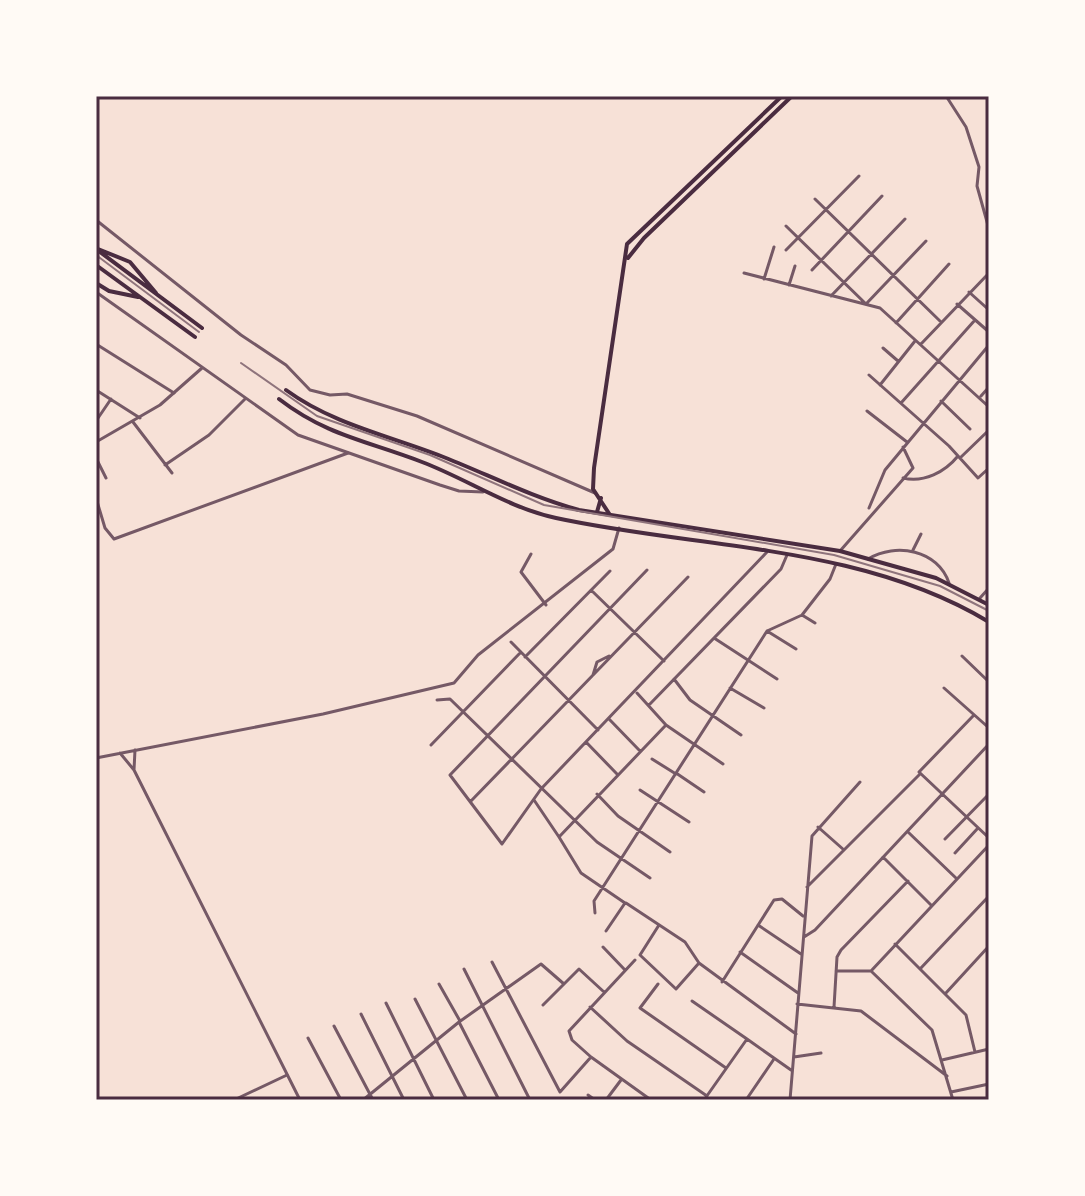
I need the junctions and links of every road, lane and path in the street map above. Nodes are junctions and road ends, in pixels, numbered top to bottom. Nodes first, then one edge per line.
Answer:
1 (782, 96) edge
2 (792, 96) edge
3 (948, 99) dead end
4 (859, 176) dead end
5 (882, 196) dead end
6 (815, 199) dead end
7 (826, 209) junction
8 (905, 219) dead end
9 (96, 220) edge
10 (786, 226) dead end
11 (989, 229) edge
12 (848, 231) junction
13 (798, 238) junction
14 (926, 241) dead end
15 (774, 247) dead end
16 (96, 248) edge
17 (786, 250) dead end
18 (871, 254) junction
19 (821, 260) junction
20 (627, 261) junction
21 (949, 264) dead end
22 (96, 265) edge
23 (795, 266) dead end
24 (812, 270) dead end
25 (744, 273) dead end
26 (989, 273) edge
27 (892, 276) junction
28 (764, 279) junction
29 (843, 282) junction
30 (96, 283) edge
31 (789, 285) junction
32 (96, 292) edge
33 (969, 292) junction
34 (158, 296) junction
35 (831, 296) junction
36 (140, 297) junction
37 (917, 299) junction
38 (866, 304) junction
39 (957, 304) junction
40 (989, 310) edge
41 (975, 320) junction
42 (941, 322) junction
43 (896, 323) junction
44 (202, 328) dead end
45 (988, 330) edge
46 (195, 337) dead end
47 (916, 340) junction
48 (96, 344) edge
49 (921, 344) junction
50 (989, 345) edge
51 (883, 348) dead end
52 (939, 359) junction
53 (899, 362) junction
54 (202, 368) junction
55 (869, 375) dead end
56 (960, 378) junction
57 (880, 385) junction
58 (989, 387) edge
59 (96, 390) edge
60 (286, 390) dead end
61 (174, 393) junction
62 (981, 396) junction
63 (111, 399) junction
64 (245, 399) junction
65 (279, 399) dead end
66 (941, 400) junction
67 (901, 403) junction
68 (989, 407) edge
69 (867, 411) dead end
70 (140, 418) junction
71 (96, 421) edge
72 (133, 422) junction
73 (924, 422) junction
74 (970, 429) dead end
75 (989, 430) edge
76 (96, 442) edge
77 (907, 442) junction
78 (903, 447) junction
79 (420, 448) junction
80 (348, 453) junction
81 (959, 457) junction
82 (96, 458) edge
83 (416, 460) junction
84 (165, 465) junction
85 (989, 468) edge
86 (172, 473) dead end
87 (106, 478) dead end
88 (903, 478) junction
89 (487, 492) junction
90 (595, 493) junction
91 (96, 498) edge
92 (601, 498) junction
93 (869, 508) dead end
94 (597, 512) junction
95 (610, 515) junction
96 (105, 528) junction
97 (619, 528) junction
98 (96, 531) edge
99 (729, 533) junction
100 (921, 534) dead end
101 (728, 545) junction
102 (913, 550) junction
103 (768, 551) junction
104 (840, 551) junction
105 (531, 554) dead end
106 (787, 555) junction
107 (868, 559) junction
108 (836, 564) junction
109 (647, 570) dead end
110 (610, 571) dead end
111 (688, 577) dead end
112 (949, 583) junction
113 (989, 588) edge
114 (591, 590) junction
115 (980, 598) junction
116 (546, 605) junction
117 (989, 605) edge
118 (610, 608) junction
119 (802, 615) junction
120 (989, 622) edge
121 (815, 623) dead end
122 (767, 631) junction
123 (635, 632) junction
124 (714, 638) junction
125 (511, 642) dead end
126 (796, 649) dead end
127 (521, 652) junction
128 (962, 656) dead end
129 (525, 657) junction
130 (748, 660) junction
131 (664, 661) junction
132 (545, 676) junction
133 (674, 679) junction
134 (777, 679) dead end
135 (989, 682) edge
136 (730, 688) junction
137 (944, 688) dead end
138 (636, 692) junction
139 (437, 700) dead end
140 (568, 700) junction
141 (649, 705) junction
142 (764, 708) dead end
143 (462, 712) junction
144 (974, 715) junction
145 (712, 716) junction
146 (609, 719) junction
147 (666, 725) junction
148 (989, 728) edge
149 (598, 730) junction
150 (741, 735) dead end
151 (488, 736) junction
152 (586, 742) junction
153 (989, 744) edge
154 (431, 745) dead end
155 (694, 745) junction
156 (135, 750) junction
157 (640, 751) junction
158 (120, 753) junction
159 (96, 758) edge
160 (512, 759) junction
161 (652, 759) dead end
162 (723, 764) dead end
163 (134, 770) junction
164 (676, 773) junction
165 (617, 774) junction
166 (920, 774) junction
167 (860, 782) dead end
168 (541, 789) junction
169 (640, 790) dead end
170 (704, 792) dead end
171 (597, 794) junction
172 (943, 794) junction
173 (989, 794) edge
174 (533, 799) junction
175 (471, 802) junction
176 (658, 802) junction
177 (967, 817) junction
178 (573, 820) junction
179 (689, 822) dead end
180 (818, 827) junction
181 (978, 828) junction
182 (639, 831) junction
183 (907, 831) junction
184 (559, 837) junction
185 (989, 838) edge
186 (945, 839) dead end
187 (989, 845) edge
188 (844, 850) junction
189 (670, 852) dead end
190 (955, 853) dead end
191 (883, 857) junction
192 (622, 859) junction
193 (650, 878) dead end
194 (957, 879) junction
195 (908, 881) junction
196 (603, 888) junction
197 (807, 888) junction
198 (989, 896) edge
199 (625, 903) junction
200 (932, 905) junction
201 (595, 913) dead end
202 (805, 917) junction
203 (757, 924) junction
204 (659, 925) junction
205 (606, 931) dead end
206 (804, 937) junction
207 (895, 944) junction
208 (989, 946) edge
209 (603, 947) dead end
210 (740, 952) junction
211 (801, 954) junction
212 (635, 960) dead end
213 (492, 962) dead end
214 (699, 963) junction
215 (464, 969) dead end
216 (920, 969) junction
217 (625, 970) junction
218 (836, 971) junction
219 (871, 971) junction
220 (722, 982) junction
221 (439, 984) dead end
222 (564, 984) junction
223 (658, 984) dead end
224 (505, 989) junction
225 (604, 992) junction
226 (798, 993) junction
227 (945, 994) junction
228 (415, 999) dead end
229 (692, 1001) dead end
230 (386, 1003) dead end
231 (797, 1004) junction
232 (543, 1005) dead end
233 (482, 1006) junction
234 (590, 1007) junction
235 (834, 1007) junction
236 (361, 1014) dead end
237 (459, 1022) junction
238 (334, 1026) dead end
239 (796, 1034) junction
240 (308, 1038) dead end
241 (747, 1039) junction
242 (436, 1041) junction
243 (989, 1049) edge
244 (975, 1052) junction
245 (821, 1053) dead end
246 (591, 1057) junction
247 (794, 1057) junction
248 (774, 1059) junction
249 (413, 1060) junction
250 (942, 1060) junction
251 (726, 1068) junction
252 (793, 1071) junction
253 (287, 1075) junction
254 (947, 1076) junction
255 (393, 1077) junction
256 (621, 1080) junction
257 (989, 1084) edge
258 (560, 1092) junction
259 (951, 1092) junction
260 (370, 1094) junction
261 (588, 1095) dead end
262 (705, 1098) edge
263 (649, 1099) edge
264 (234, 1100) edge
265 (300, 1100) edge
266 (341, 1100) edge
267 (363, 1100) edge
268 (373, 1100) edge
269 (404, 1100) edge
270 (434, 1100) edge
271 (467, 1100) edge
272 (499, 1100) edge
273 (530, 1100) edge
274 (561, 1100) edge
275 (595, 1100) edge
276 (606, 1100) edge
277 (746, 1100) edge
278 (790, 1100) edge
279 (953, 1100) edge

1 - 20 main road
2 - 20 main road
3 - 11 street
4 - 7 street
5 - 12 street
6 - 7 street
7 - 12 street
7 - 13 street
8 - 18 street
9 - 90 street
10 - 13 street
12 - 18 street
12 - 19 street
13 - 17 street
13 - 19 street
14 - 27 street
15 - 28 street
16 - 34 main road
16 - 34 main road
18 - 27 street
18 - 29 street
19 - 24 street
19 - 29 street
20 - 90 main road
21 - 37 street
22 - 36 main road
23 - 31 street
25 - 28 street
26 - 33 street
27 - 37 street
27 - 38 street
28 - 31 street
29 - 35 street
29 - 38 street
30 - 36 main road
31 - 35 street
32 - 54 street
33 - 39 street
33 - 40 street
34 - 44 main road
35 - 38 street
36 - 46 main road
37 - 42 street
37 - 43 street
38 - 43 street
39 - 41 street
39 - 42 street
41 - 45 street
41 - 52 street
42 - 49 street
43 - 47 street
47 - 49 street
47 - 53 street
48 - 61 street
49 - 52 street
50 - 56 street
51 - 53 street
52 - 56 street
52 - 67 street
53 - 57 street
54 - 61 street
54 - 64 street
55 - 57 street
56 - 62 street
56 - 66 street
57 - 67 street
58 - 62 street
59 - 63 street
60 - 79 main road
61 - 70 street
62 - 68 street
63 - 70 street
63 - 71 street
64 - 80 street
64 - 84 street
65 - 83 main road
66 - 73 street
66 - 74 street
67 - 73 street
69 - 77 street
70 - 72 street
72 - 76 street
72 - 84 street
73 - 77 street
73 - 81 street
75 - 81 street
77 - 78 street
78 - 88 street
78 - 93 street
79 - 83 main road
79 - 94 main road
80 - 89 street
80 - 96 street
81 - 85 street
81 - 88 street
82 - 87 street
83 - 89 main road
84 - 86 street
88 - 104 street
89 - 97 main road
90 - 92 main road
91 - 96 street
92 - 94 main road
92 - 95 main road
94 - 95 main road
95 - 99 main road
96 - 98 street
97 - 101 main road
97 - 116 street
99 - 101 main road
99 - 104 main road
100 - 102 street
101 - 103 main road
102 - 107 street
102 - 112 street
103 - 106 main road
103 - 131 street
104 - 107 main road
105 - 116 street
106 - 108 main road
106 - 124 street
107 - 112 main road
108 - 119 street
108 - 120 main road
109 - 118 street
110 - 114 street
111 - 123 street
112 - 115 main road
113 - 115 street
114 - 118 street
114 - 129 street
115 - 117 main road
116 - 156 street
118 - 123 street
118 - 132 street
119 - 121 street
119 - 122 street
122 - 126 street
122 - 130 street
123 - 131 street
123 - 140 street
124 - 130 street
124 - 133 street
125 - 127 street
127 - 129 street
127 - 143 street
128 - 135 street
129 - 132 street
130 - 134 street
130 - 136 street
131 - 138 street
132 - 140 street
132 - 151 street
133 - 141 street
133 - 145 street
136 - 142 street
136 - 145 street
137 - 144 street
138 - 141 street
138 - 146 street
139 - 143 street
140 - 149 street
140 - 160 street
141 - 147 street
143 - 151 street
143 - 154 street
144 - 148 street
144 - 166 street
145 - 150 street
145 - 155 street
146 - 149 street
146 - 157 street
147 - 155 street
147 - 157 street
149 - 152 street
151 - 160 street
151 - 175 street
152 - 165 street
152 - 168 street
153 - 172 street
155 - 162 street
155 - 164 street
156 - 158 street
156 - 163 street
157 - 165 street
158 - 159 street
158 - 163 street
160 - 168 street
160 - 175 street
161 - 164 street
163 - 253 street
164 - 170 street
164 - 176 street
165 - 171 street
166 - 172 street
166 - 188 street
167 - 180 street
168 - 174 street
168 - 178 street
169 - 176 street
171 - 178 street
171 - 182 street
172 - 177 street
172 - 183 street
173 - 177 street
174 - 175 street
174 - 184 street
176 - 179 street
176 - 182 street
177 - 181 street
177 - 186 street
178 - 184 street
178 - 192 street
180 - 188 street
180 - 197 street
181 - 185 street
181 - 190 street
182 - 189 street
182 - 192 street
183 - 191 street
183 - 194 street
184 - 196 street
187 - 194 street
188 - 197 street
191 - 195 street
191 - 206 street
192 - 193 street
192 - 196 street
194 - 200 street
195 - 200 street
195 - 218 street
196 - 199 street
196 - 201 street
197 - 202 street
198 - 216 street
199 - 204 street
199 - 205 street
200 - 207 street
202 - 203 street
202 - 206 street
203 - 210 street
203 - 211 street
204 - 214 street
204 - 214 street
206 - 211 street
207 - 216 street
207 - 219 street
208 - 227 street
209 - 217 street
210 - 220 street
210 - 226 street
211 - 226 street
212 - 217 street
213 - 224 street
214 - 220 street
215 - 233 street
216 - 227 street
217 - 225 street
218 - 219 street
218 - 235 street
219 - 250 street
220 - 239 street
221 - 237 street
222 - 224 street
222 - 225 street
222 - 232 street
223 - 251 street
224 - 233 street
224 - 258 street
225 - 234 street
226 - 231 street
227 - 244 street
228 - 242 street
229 - 241 street
230 - 249 street
231 - 235 street
231 - 239 street
233 - 237 street
233 - 273 street
234 - 246 street
234 - 262 street
235 - 254 street
236 - 255 street
237 - 242 street
237 - 272 street
238 - 260 street
239 - 247 street
240 - 266 street
241 - 248 street
241 - 251 street
242 - 249 street
242 - 271 street
243 - 244 street
244 - 250 street
245 - 247 street
246 - 256 street
246 - 258 street
247 - 252 street
248 - 252 street
248 - 277 street
249 - 255 street
249 - 270 street
250 - 254 street
251 - 262 street
252 - 278 street
253 - 264 street
253 - 265 street
254 - 259 street
255 - 260 street
255 - 269 street
256 - 263 street
256 - 276 street
257 - 259 street
258 - 274 street
259 - 279 street
260 - 267 street
260 - 268 street
261 - 275 street

